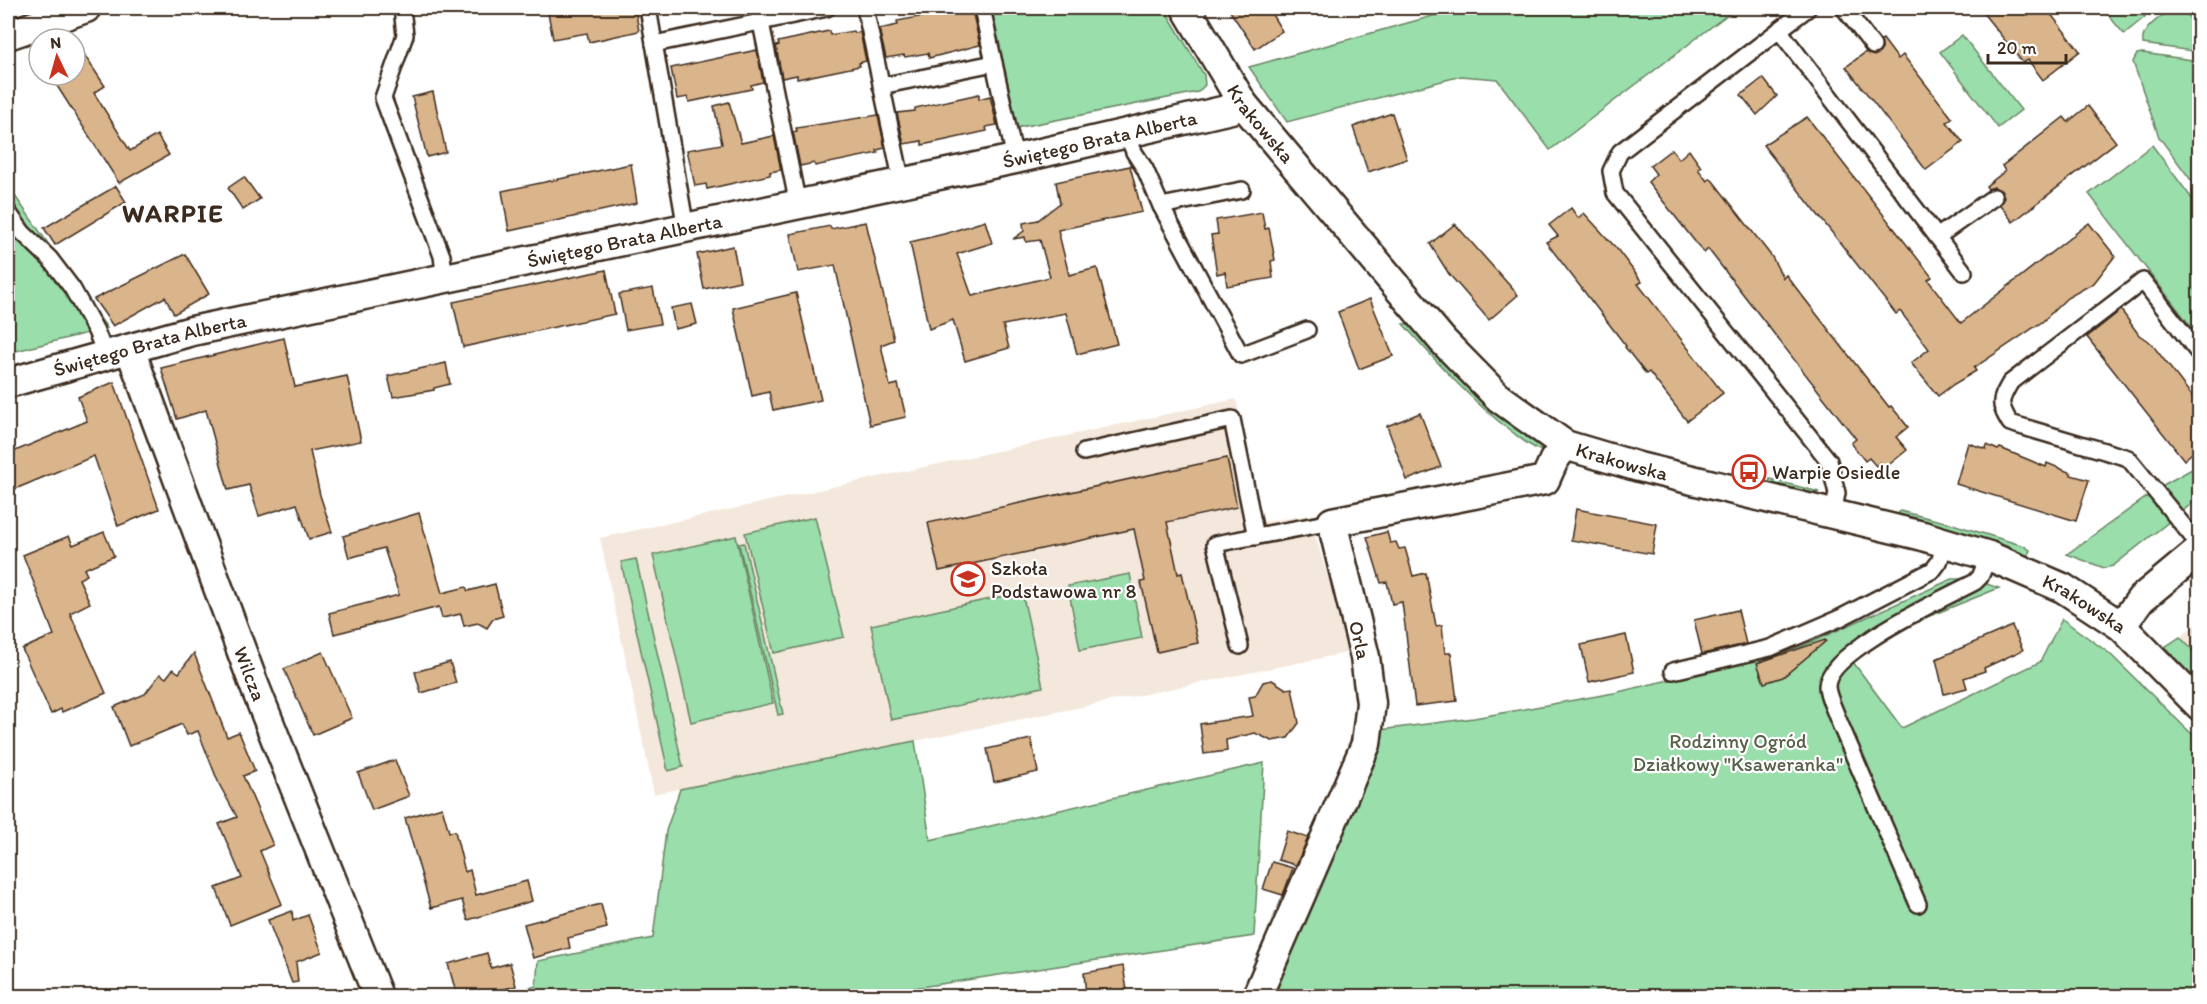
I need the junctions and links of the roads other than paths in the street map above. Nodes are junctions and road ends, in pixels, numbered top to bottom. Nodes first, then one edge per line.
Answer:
1 (87, 8) edge
2 (402, 8) edge
3 (648, 8) edge
4 (827, 8) edge
5 (866, 8) edge
6 (982, 8) edge
7 (1186, 8) edge
8 (1808, 8) edge
9 (1844, 8) edge
10 (759, 15) edge
11 (1779, 30) junction
12 (8, 35) edge
13 (654, 44) junction
14 (1873, 46) dead end
15 (994, 63) junction
16 (881, 86) junction
17 (1243, 104) junction
18 (1127, 133) junction
19 (1015, 159) junction
20 (902, 183) junction
21 (1242, 190) dead end
22 (1994, 197) dead end
23 (798, 205) junction
24 (1161, 206) junction
25 (8, 212) edge
26 (686, 229) junction
27 (1937, 237) junction
28 (1964, 272) dead end
29 (445, 280) junction
30 (1307, 330) dead end
31 (118, 353) junction
32 (2199, 355) edge
33 (8, 383) edge
34 (1565, 445) junction
35 (1084, 452) dead end
36 (1833, 514) junction
37 (1332, 522) junction
38 (1256, 537) junction
39 (1946, 542) junction
40 (2199, 548) edge
41 (1989, 556) junction
42 (2121, 627) junction
43 (1240, 646) dead end
44 (1673, 671) dead end
45 (2199, 706) edge
46 (1918, 904) dead end
47 (378, 996) edge
48 (1257, 996) edge

1 - 12 street
2 - 29 lane
3 - 13 lane
4 - 10 lane
5 - 16 lane
6 - 15 lane
7 - 17 street, Krakowska
8 - 11 lane
9 - 14 lane
10 - 13 lane
10 - 23 lane
11 - 27 lane
11 - 36 lane
13 - 26 lane
15 - 16 lane
15 - 19 lane
16 - 20 lane
17 - 18 street, Świętego Brata Alberta
17 - 34 street, Krakowska
18 - 19 street, Świętego Brata Alberta
18 - 24 lane
19 - 20 street, Świętego Brata Alberta
20 - 23 street, Świętego Brata Alberta
21 - 24 lane
22 - 27 lane
23 - 26 street, Świętego Brata Alberta
24 - 30 lane
25 - 31 lane, Wilcza
26 - 29 street, Świętego Brata Alberta
27 - 28 lane
29 - 31 street, Świętego Brata Alberta
31 - 33 street, Świętego Brata Alberta
31 - 47 street, Wilcza
32 - 40 lane
34 - 36 street, Krakowska
34 - 37 street
35 - 38 lane
36 - 39 street, Krakowska
37 - 38 lane
37 - 48 street, Orla
38 - 43 lane
39 - 41 street, Krakowska
39 - 44 lane
40 - 42 street
41 - 42 street, Krakowska
41 - 46 lane
42 - 45 street, Krakowska

